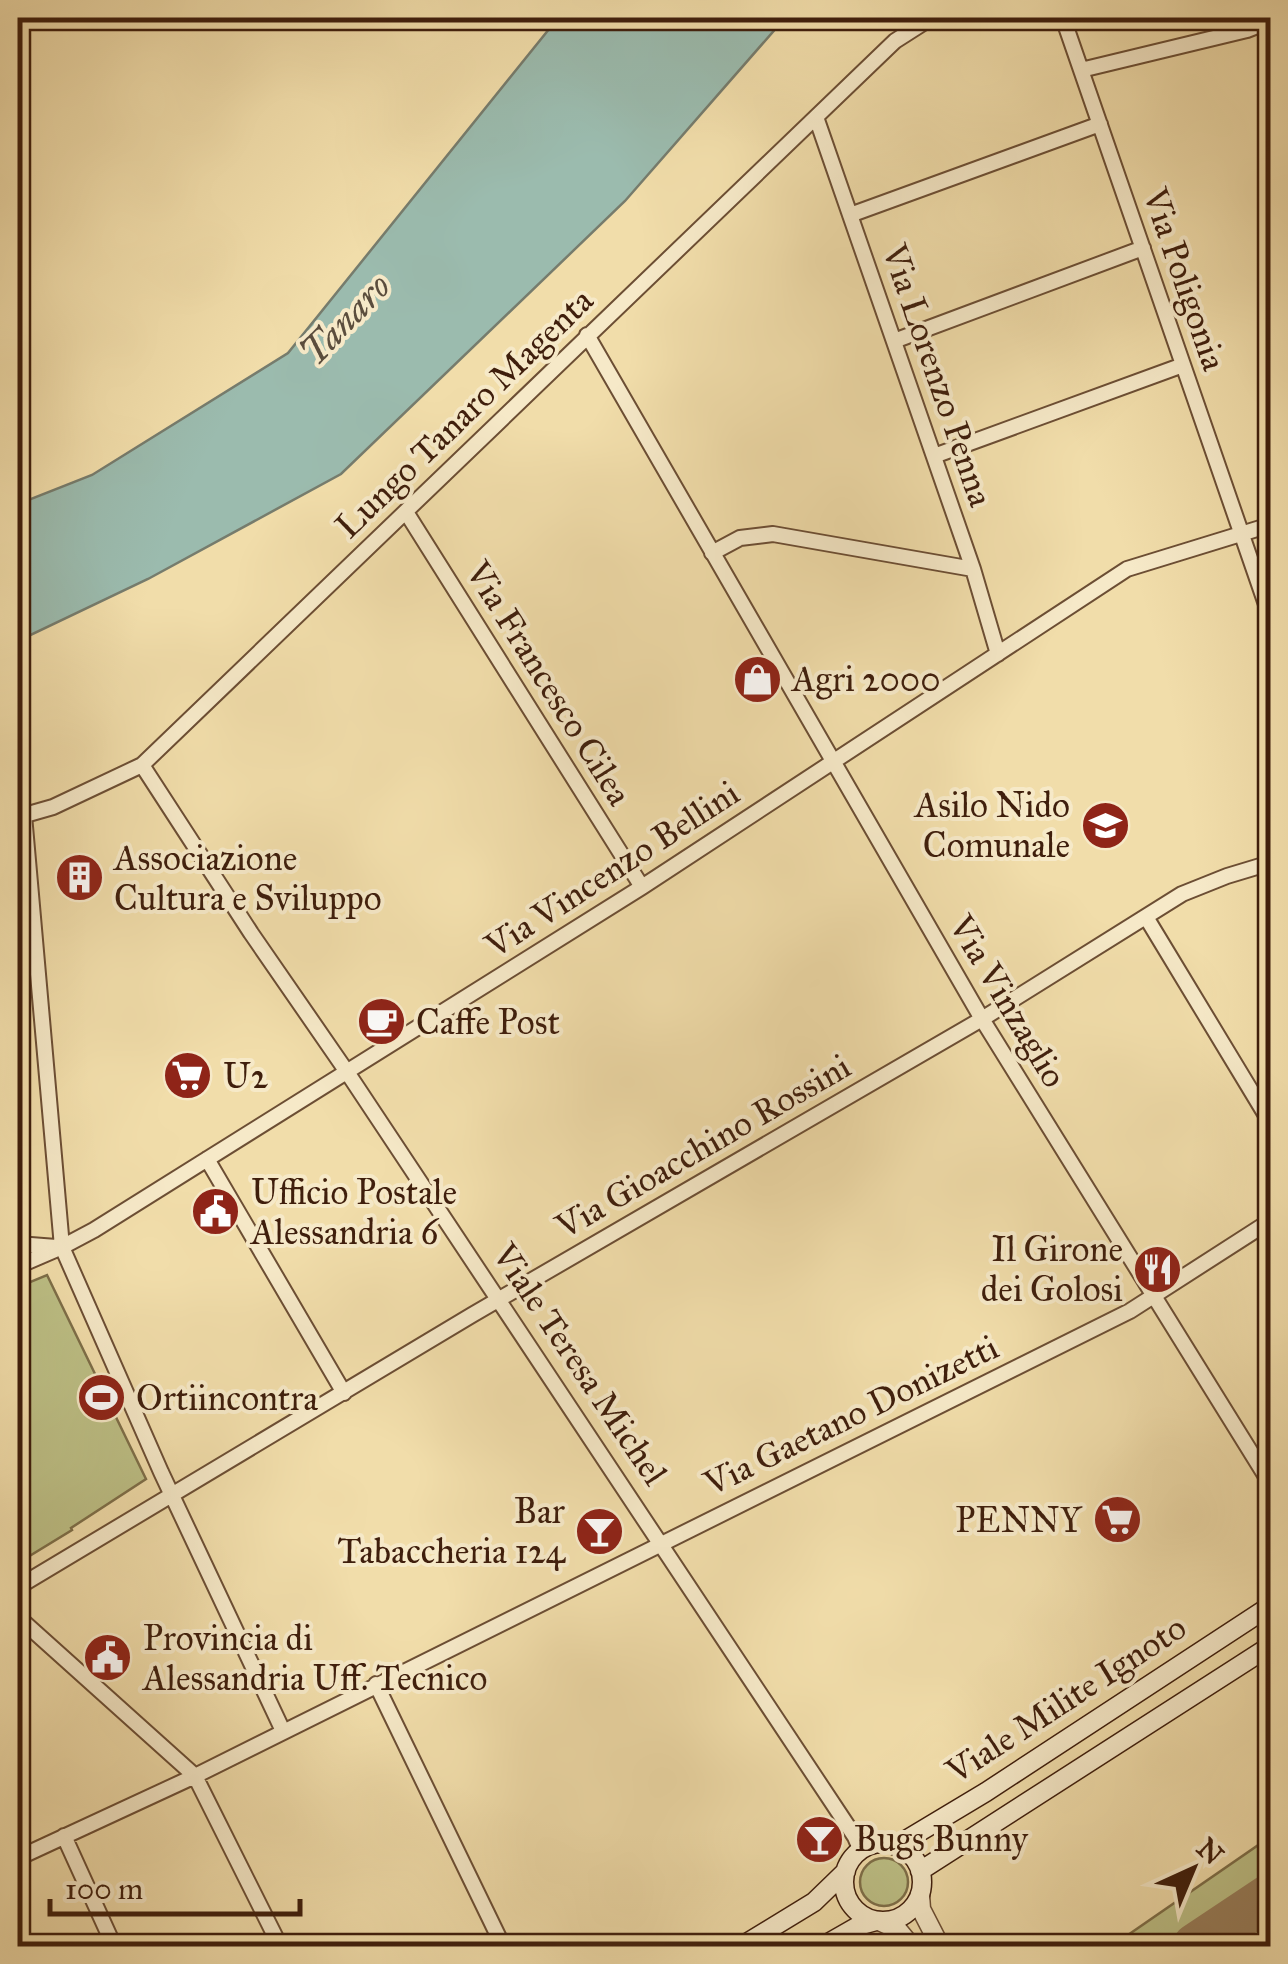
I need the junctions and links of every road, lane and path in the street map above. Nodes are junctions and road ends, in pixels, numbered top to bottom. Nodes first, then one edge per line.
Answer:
1 (932, 18) edge
2 (1063, 18) edge
3 (1270, 21) edge
4 (1081, 70) junction
5 (816, 117) junction
6 (1100, 124) junction
7 (850, 214) junction
8 (1143, 248) junction
9 (587, 336) junction
10 (894, 341) junction
11 (1183, 365) junction
12 (934, 456) junction
13 (406, 512) junction
14 (1270, 525) edge
15 (1242, 532) junction
16 (712, 554) junction
17 (973, 568) junction
18 (1270, 616) edge
19 (998, 654) junction
20 (832, 762) junction
21 (142, 765) junction
22 (21, 816) edge
23 (1270, 862) edge
24 (642, 887) junction
25 (1146, 917) junction
26 (982, 1019) junction
27 (346, 1072) junction
28 (1270, 1122) edge
29 (207, 1160) junction
30 (1270, 1221) edge
31 (18, 1244) edge
32 (62, 1247) junction
33 (18, 1266) edge
34 (1154, 1296) junction
35 (498, 1300) junction
36 (344, 1393) junction
37 (1270, 1483) edge
38 (171, 1494) junction
39 (660, 1544) junction
40 (18, 1586) edge
41 (1270, 1606) edge
42 (18, 1617) edge
43 (1270, 1646) edge
44 (376, 1684) junction
45 (283, 1731) junction
46 (195, 1776) junction
47 (64, 1836) junction
48 (896, 1846) junction
49 (861, 1851) junction
50 (18, 1858) edge
51 (846, 1870) junction
52 (920, 1871) junction
53 (920, 1895) junction
54 (879, 1921) junction
55 (114, 1946) edge
56 (280, 1946) edge
57 (503, 1946) edge
58 (742, 1946) edge
59 (823, 1946) edge
60 (910, 1946) edge
61 (940, 1946) edge

1 - 5 street, Lungo Tanaro Magenta
2 - 4 street, Via Poligonia
3 - 4 street
4 - 6 street, Via Poligonia
5 - 7 street, Via Lorenzo Penna
5 - 9 street, Lungo Tanaro Magenta
6 - 7 street
6 - 8 street, Via Poligonia
7 - 10 street, Via Lorenzo Penna
8 - 10 street
8 - 11 street, Via Poligonia
9 - 13 street, Lungo Tanaro Magenta
9 - 16 street, Via Vinzaglio
10 - 12 street, Via Lorenzo Penna
11 - 12 street
11 - 15 street, Via Poligonia
12 - 17 street, Via Lorenzo Penna
13 - 21 street, Lungo Tanaro Magenta
13 - 24 street, Via Francesco Cilea
14 - 15 street, Via Vincenzo Bellini
15 - 18 street, Via Poligonia
15 - 19 street, Via Vincenzo Bellini
16 - 17 street
16 - 20 street, Via Vinzaglio
17 - 19 street, Via Lorenzo Penna
19 - 20 street, Via Vincenzo Bellini
20 - 24 street, Via Vincenzo Bellini
20 - 26 street, Via Vinzaglio
21 - 22 street, Lungo Tanaro Magenta
21 - 27 street, Viale Teresa Michel
22 - 32 street
23 - 25 street, Via Gioacchino Rossini
24 - 27 street, Via Vincenzo Bellini
25 - 26 street, Via Gioacchino Rossini
25 - 28 street
26 - 34 street, Via Vinzaglio
26 - 35 street, Via Gioacchino Rossini
27 - 29 street, Via Vincenzo Bellini
27 - 35 street, Viale Teresa Michel
29 - 32 street, Via Vincenzo Bellini
29 - 36 street
30 - 34 street, Via Gaetano Donizetti
31 - 32 street
32 - 33 street, Via Vincenzo Bellini
32 - 38 street
34 - 37 street, Via Vinzaglio
34 - 39 street, Via Gaetano Donizetti
35 - 36 street, Via Gioacchino Rossini
35 - 39 street, Viale Teresa Michel
36 - 38 street, Via Gioacchino Rossini
38 - 40 street, Via Gioacchino Rossini
38 - 45 street
39 - 44 street, Via Gaetano Donizetti
39 - 49 street, Viale Teresa Michel
41 - 48 main road, Viale Milite Ignoto
42 - 46 street
43 - 52 main road, Viale Milite Ignoto
44 - 45 street, Via Gaetano Donizetti
44 - 57 street
45 - 46 street, Via Gaetano Donizetti
46 - 47 street, Via Gaetano Donizetti
46 - 56 street
47 - 50 street, Via Gaetano Donizetti
47 - 55 street
48 - 49 main road
48 - 52 main road
49 - 51 main road
51 - 54 main road
51 - 58 main road
52 - 53 main road
53 - 54 main road
53 - 61 main road
54 - 59 main road
54 - 60 main road

